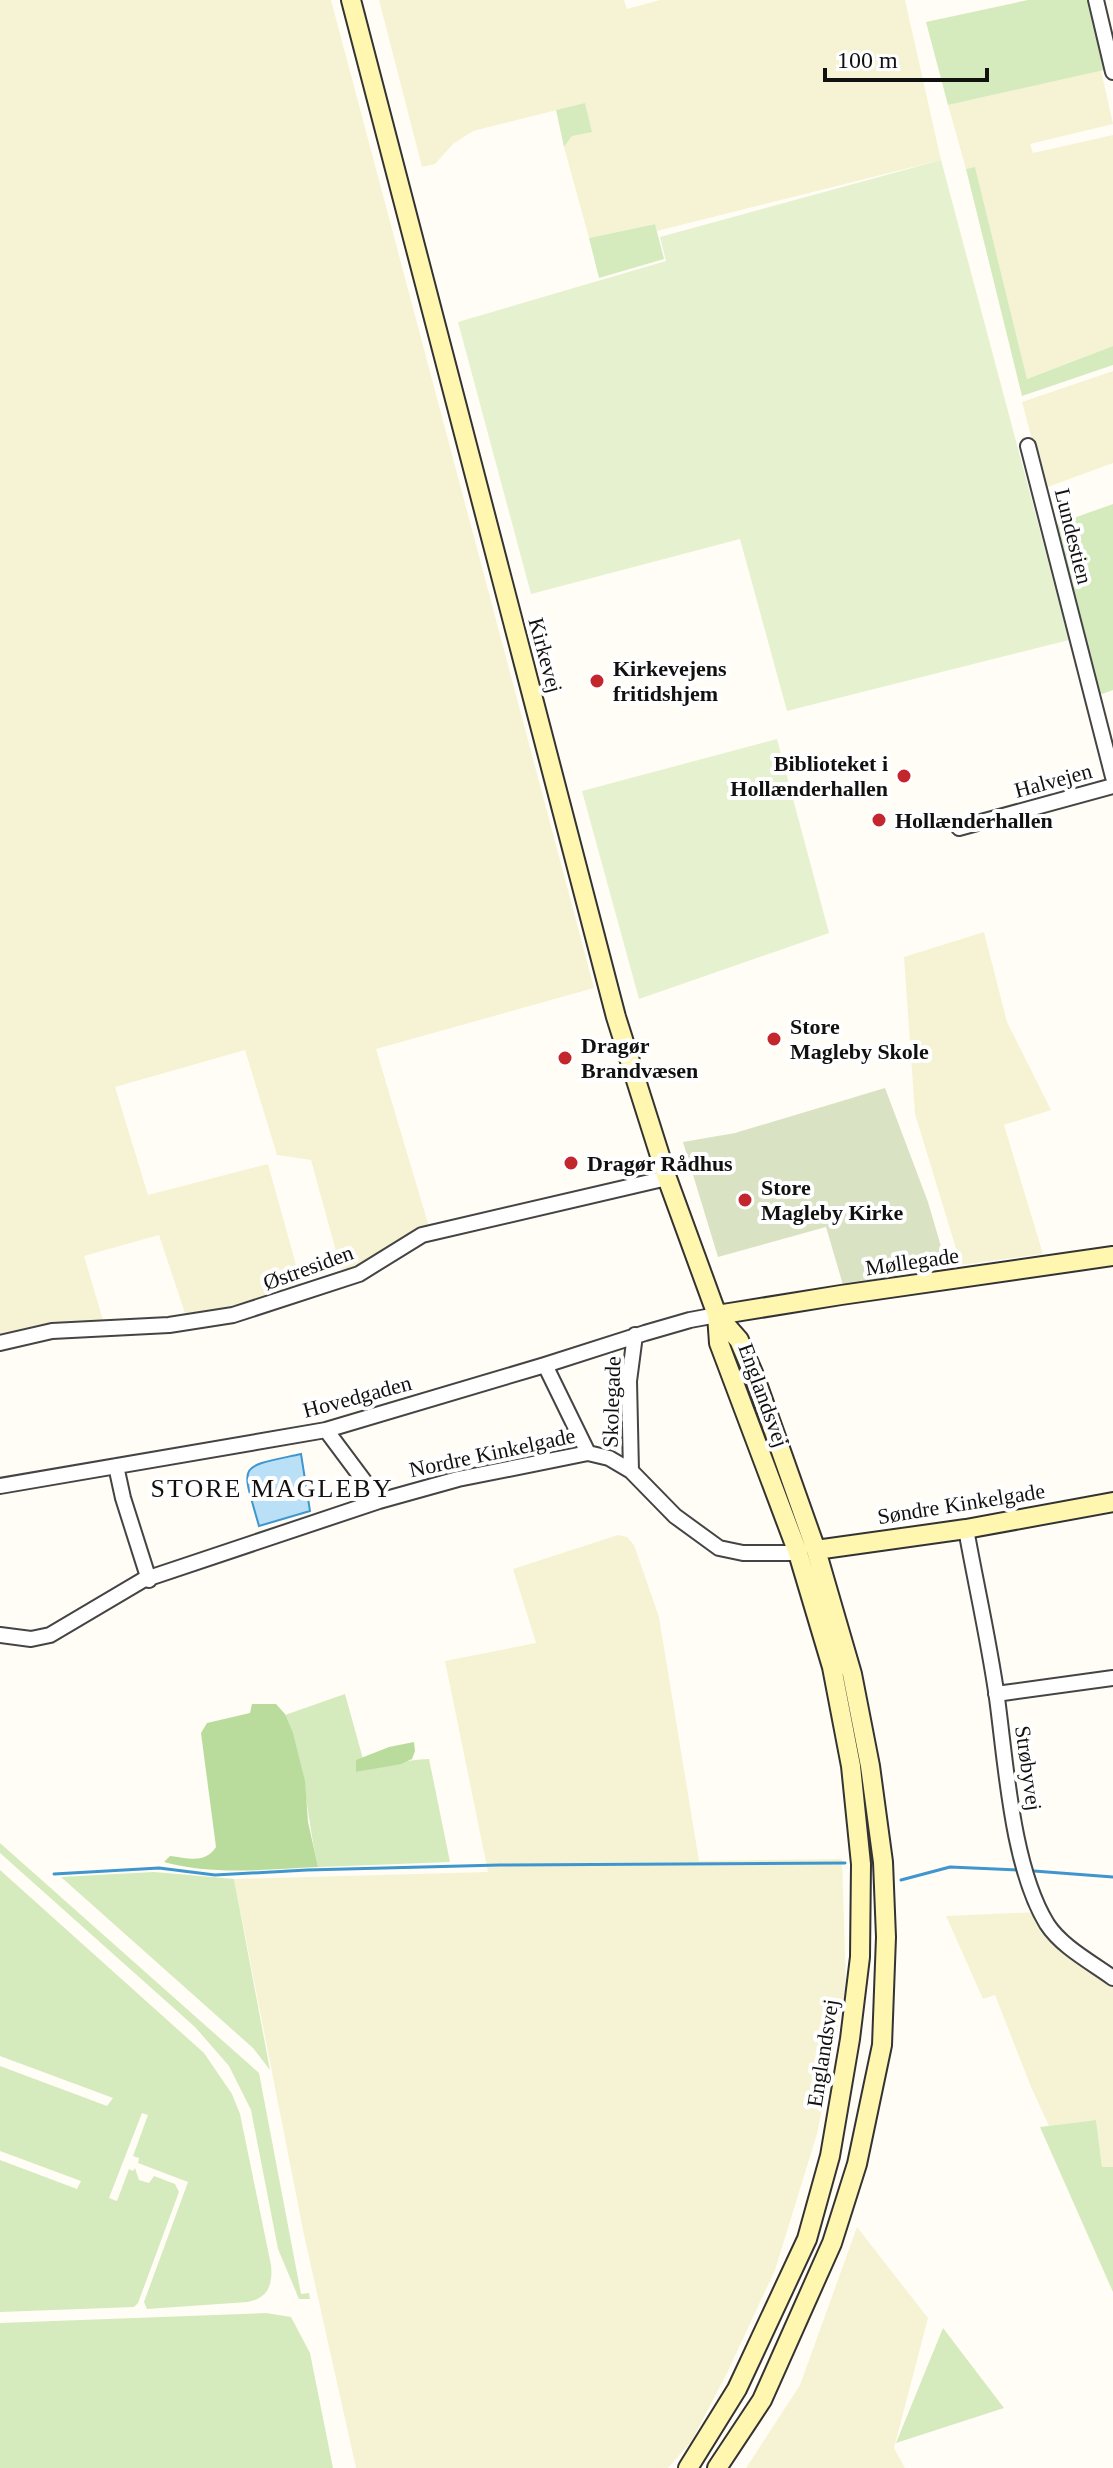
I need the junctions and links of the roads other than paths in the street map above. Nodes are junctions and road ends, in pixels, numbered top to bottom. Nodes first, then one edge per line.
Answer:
1 (351, 0) edge
2 (1096, 0) edge
3 (1113, 72) edge
4 (1028, 446) dead end
5 (1113, 777) edge
6 (1113, 786) edge
7 (959, 828) dead end
8 (667, 1178) junction
9 (1113, 1256) edge
10 (717, 1315) junction
11 (635, 1335) junction
12 (0, 1343) edge
13 (545, 1365) junction
14 (326, 1430) junction
15 (588, 1453) junction
16 (116, 1466) junction
17 (631, 1471) junction
18 (0, 1486) edge
19 (379, 1501) junction
20 (1113, 1502) edge
21 (966, 1529) junction
22 (807, 1552) junction
23 (149, 1580) junction
24 (0, 1635) edge
25 (1113, 1678) edge
26 (996, 1694) junction
27 (1113, 1978) edge
28 (688, 2468) edge
29 (717, 2468) edge

1 - 8 main road, Kirkevej
2 - 3 street
4 - 5 street, Lundestien
6 - 7 street, Halvejen
8 - 10 main road, Kirkevej
8 - 12 street, Østresiden
9 - 10 main road, Møllegade
10 - 11 street, Hovedgaden
10 - 22 main road, Englandsvej
11 - 13 street, Hovedgaden
11 - 17 street, Skolegade
13 - 14 street, Hovedgaden
13 - 15 street
14 - 16 street, Hovedgaden
14 - 19 street
15 - 17 street, Nordre Kinkelgade
15 - 19 street, Nordre Kinkelgade
16 - 18 street, Hovedgaden
16 - 23 street
17 - 22 street, Nordre Kinkelgade
19 - 23 street, Nordre Kinkelgade
20 - 21 main road, Søndre Kinkelgade
21 - 22 main road, Søndre Kinkelgade
21 - 26 street, Strøbyvej
22 - 28 main road, Englandsvej
22 - 29 main road, Englandsvej
23 - 24 street, Nordre Kinkelgade
25 - 26 street
26 - 27 street, Strøbyvej

